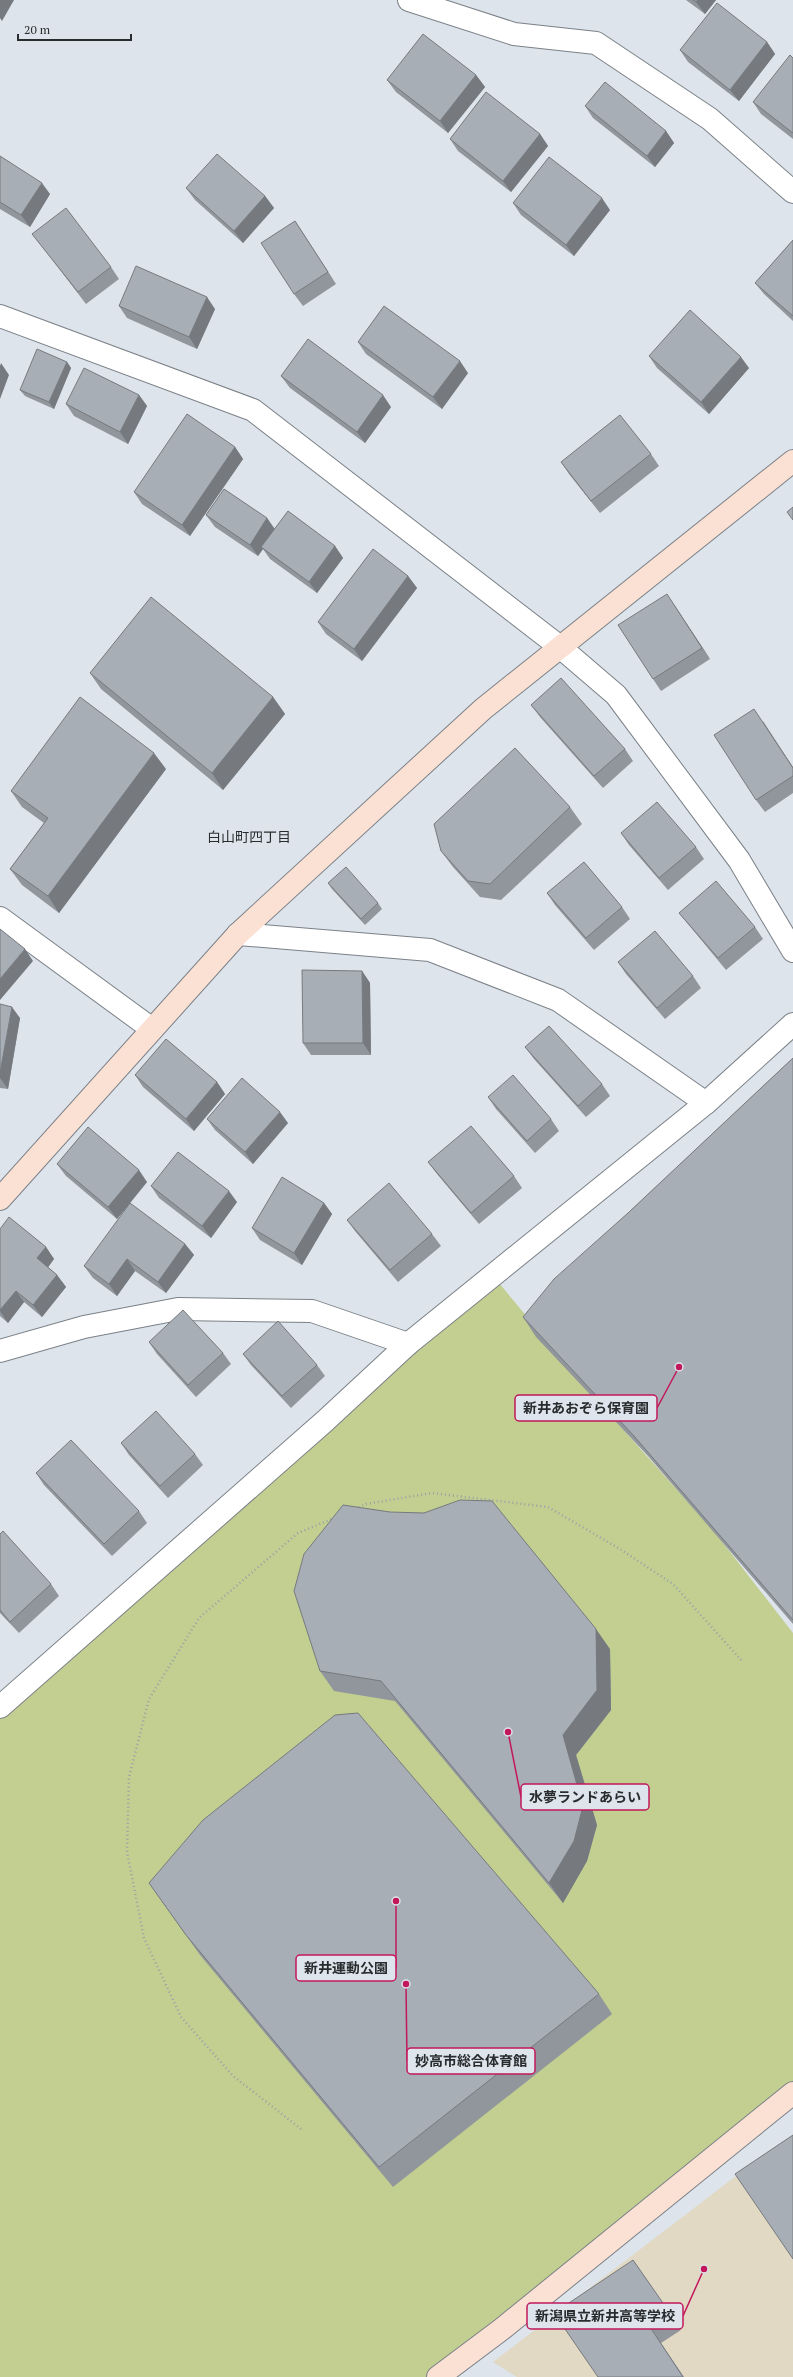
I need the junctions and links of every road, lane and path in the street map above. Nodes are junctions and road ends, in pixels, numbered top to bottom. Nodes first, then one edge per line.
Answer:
1 (409, 0) edge
2 (793, 192) edge
3 (0, 316) edge
4 (793, 460) edge
5 (560, 647) junction
6 (0, 918) edge
7 (238, 934) junction
8 (793, 951) edge
9 (793, 1024) edge
10 (152, 1029) junction
11 (706, 1103) junction
12 (0, 1199) edge
13 (408, 1344) junction
14 (0, 1351) edge
15 (352, 1510) edge
16 (338, 1516) edge
17 (742, 1661) dead end
18 (0, 1707) edge
19 (793, 2093) edge
20 (301, 2129) dead end
21 (438, 2377) edge

1 - 2 street
3 - 5 street
4 - 5 street
5 - 7 street
5 - 8 street
6 - 10 street
7 - 10 street
7 - 11 street
9 - 11 street
10 - 12 street
11 - 13 street
13 - 14 street
13 - 18 street
15 - 17 path
16 - 20 path
19 - 21 street

